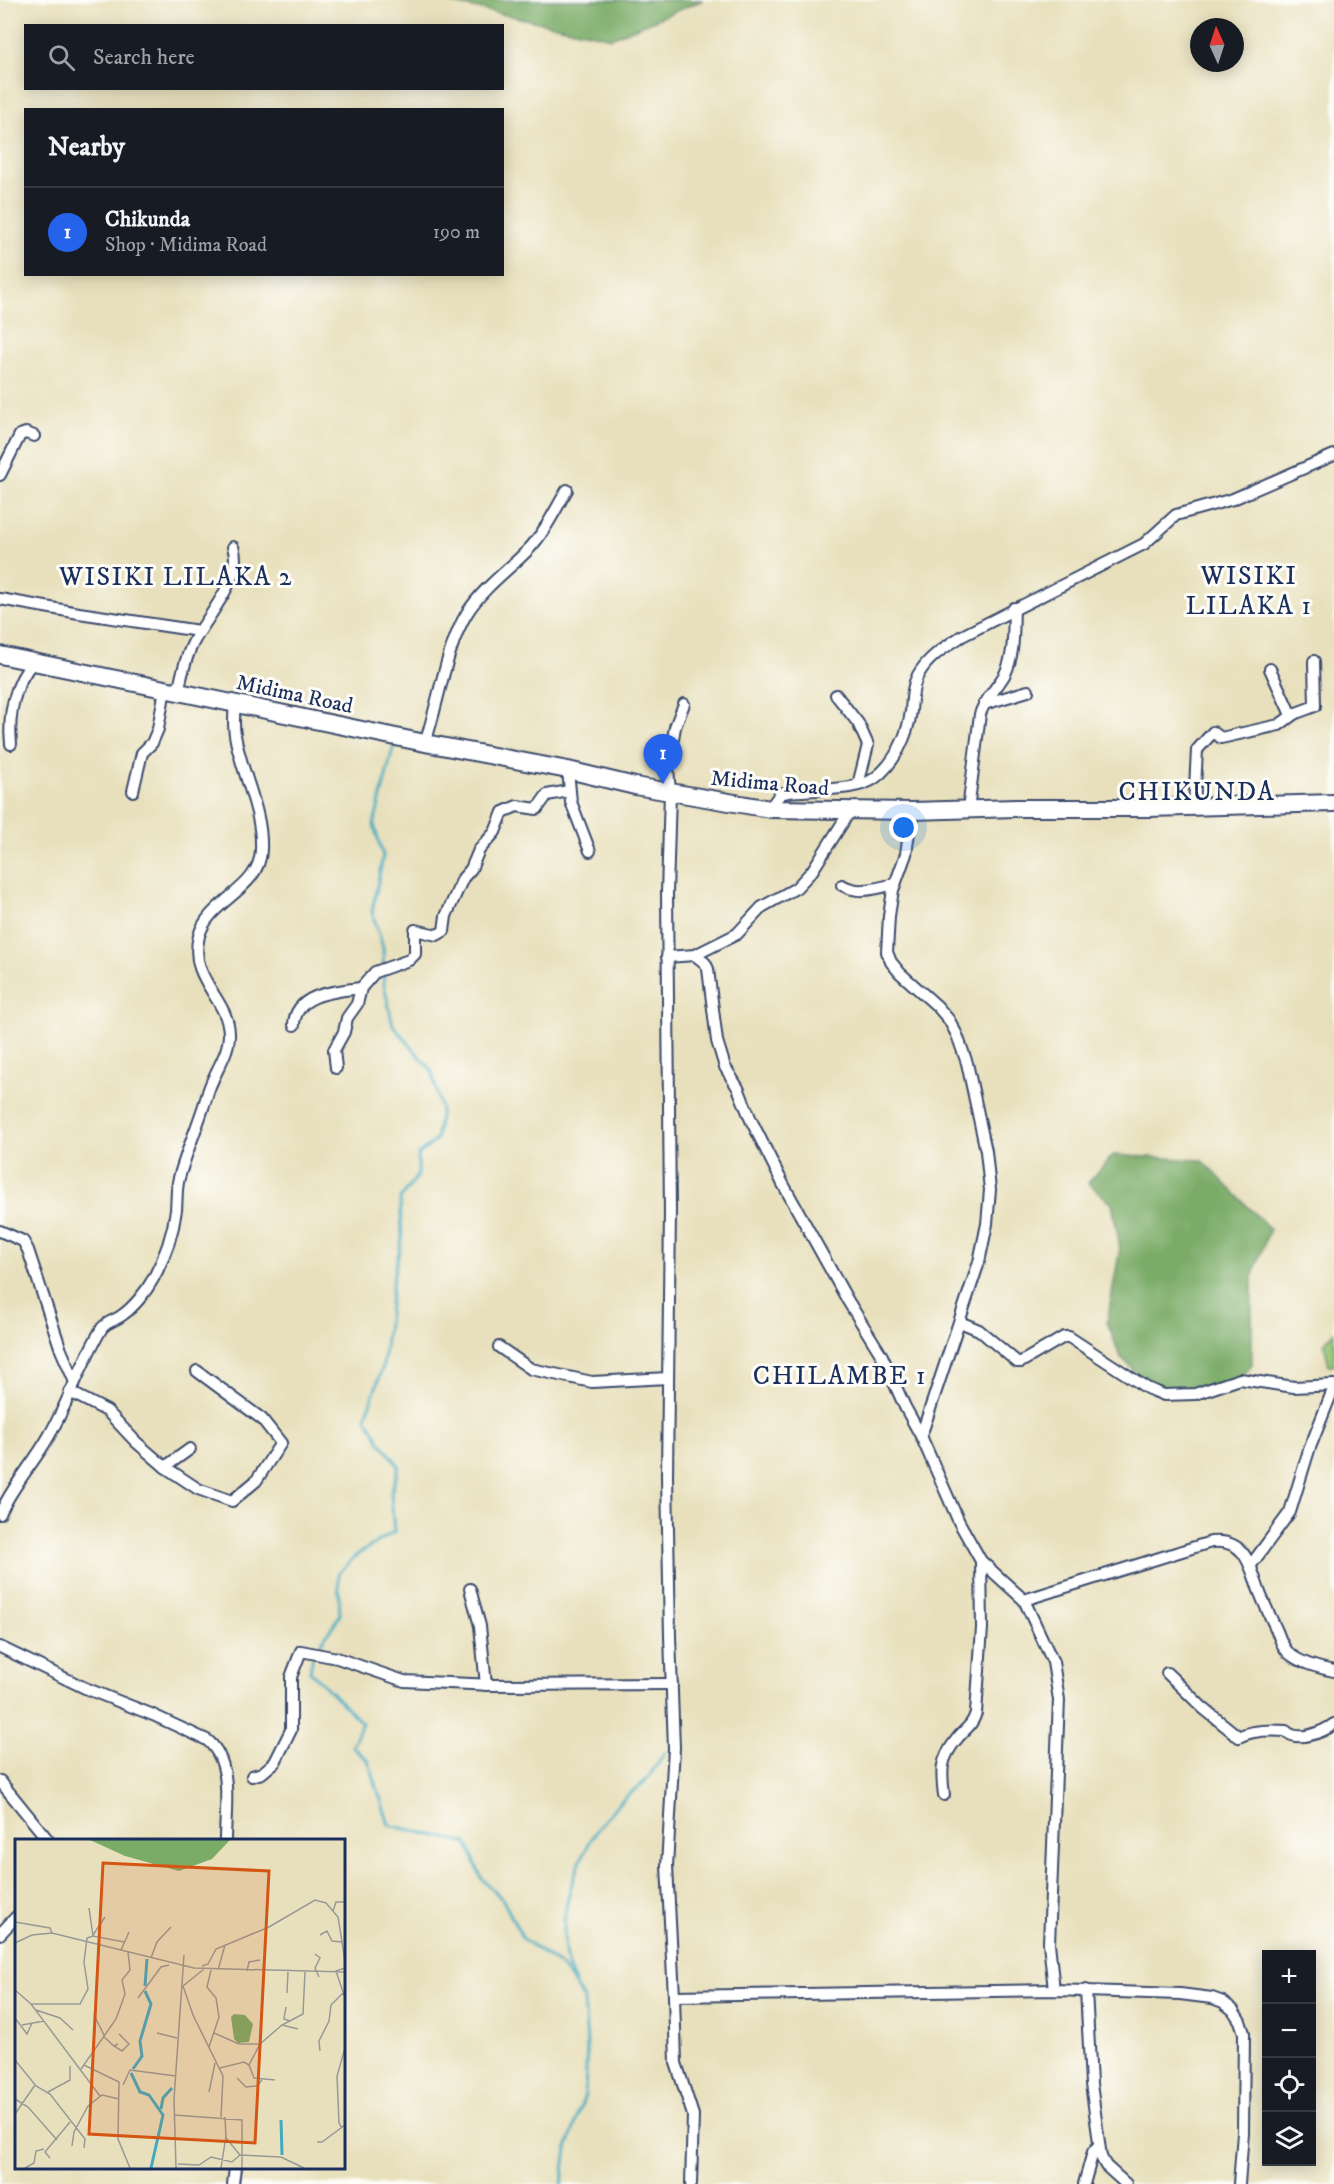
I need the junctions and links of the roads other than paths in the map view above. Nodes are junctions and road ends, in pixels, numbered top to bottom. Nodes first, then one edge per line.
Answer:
1 (34, 436) dead end
2 (1334, 455) edge
3 (0, 475) edge
4 (567, 490) dead end
5 (233, 547) dead end
6 (0, 598) edge
7 (1014, 608) junction
8 (199, 631) junction
9 (0, 655) edge
10 (1314, 661) dead end
11 (34, 662) junction
12 (1270, 669) dead end
13 (172, 690) junction
14 (1028, 691) dead end
15 (836, 695) dead end
16 (235, 703) junction
17 (684, 704) dead end
18 (984, 704) junction
19 (1294, 714) junction
20 (425, 743) junction
21 (11, 744) dead end
22 (568, 770) junction
23 (858, 785) junction
24 (133, 791) dead end
25 (569, 791) junction
26 (670, 793) junction
27 (1334, 803) edge
28 (1194, 807) junction
29 (770, 809) junction
30 (968, 810) junction
31 (850, 811) junction
32 (912, 811) junction
33 (590, 851) dead end
34 (895, 884) junction
35 (842, 885) dead end
36 (694, 955) junction
37 (668, 957) junction
38 (361, 988) junction
39 (294, 1025) dead end
40 (336, 1068) dead end
41 (0, 1231) edge
42 (960, 1322) junction
43 (500, 1347) dead end
44 (197, 1371) dead end
45 (668, 1378) junction
46 (74, 1380) junction
47 (1334, 1386) edge
48 (70, 1392) junction
49 (921, 1436) junction
50 (190, 1449) dead end
51 (165, 1467) junction
52 (0, 1514) edge
53 (981, 1561) junction
54 (1251, 1565) junction
55 (470, 1589) dead end
56 (1024, 1600) junction
57 (0, 1647) edge
58 (1334, 1671) edge
59 (1167, 1673) dead end
60 (672, 1684) junction
61 (486, 1685) junction
62 (1334, 1724) edge
63 (252, 1776) dead end
64 (0, 1781) edge
65 (944, 1795) dead end
66 (47, 1839) edge
67 (225, 1839) edge
68 (15, 1918) edge
69 (0, 1934) edge
70 (1054, 1990) junction
71 (1086, 1990) junction
72 (674, 1996) junction
73 (1099, 2145) junction
74 (235, 2169) edge
75 (233, 2184) edge
76 (691, 2184) edge
77 (1084, 2184) edge
78 (1126, 2184) edge
79 (1239, 2184) edge

1 - 3 street
2 - 7 street
4 - 20 street
5 - 8 street
6 - 8 street
7 - 18 street
7 - 23 street
8 - 13 street
9 - 11 main road, Midima Road
10 - 19 street
11 - 13 main road, Midima Road
11 - 21 street
12 - 19 street
13 - 16 main road, Midima Road
13 - 24 street
14 - 18 street
15 - 23 street
16 - 20 main road, Midima Road
16 - 46 street
17 - 26 street
18 - 30 street
19 - 28 street
20 - 22 main road, Midima Road
22 - 25 street
22 - 26 main road, Midima Road
23 - 29 street
25 - 33 street
25 - 38 street
26 - 29 main road, Midima Road
26 - 37 street
27 - 28 main road, Midima Road
28 - 30 main road, Midima Road
29 - 31 main road, Midima Road
30 - 32 main road, Midima Road
31 - 32 main road, Midima Road
31 - 36 street
32 - 34 street
34 - 35 street
34 - 42 street
36 - 37 street
36 - 49 street
37 - 45 street
38 - 39 street
38 - 40 street
41 - 46 street
42 - 47 street
42 - 49 street
43 - 45 street
44 - 51 street
45 - 60 street
46 - 48 street
47 - 54 street
48 - 51 street
48 - 52 street
49 - 53 street
50 - 51 street
53 - 56 street
53 - 65 street
54 - 56 street
54 - 58 street
55 - 61 street
56 - 70 street
57 - 67 street
59 - 62 street
60 - 61 street
60 - 72 street
61 - 63 street
64 - 66 street
68 - 69 street
70 - 71 street
70 - 72 street
71 - 73 street
71 - 79 street
72 - 76 street
73 - 77 street
73 - 78 street
74 - 75 street

